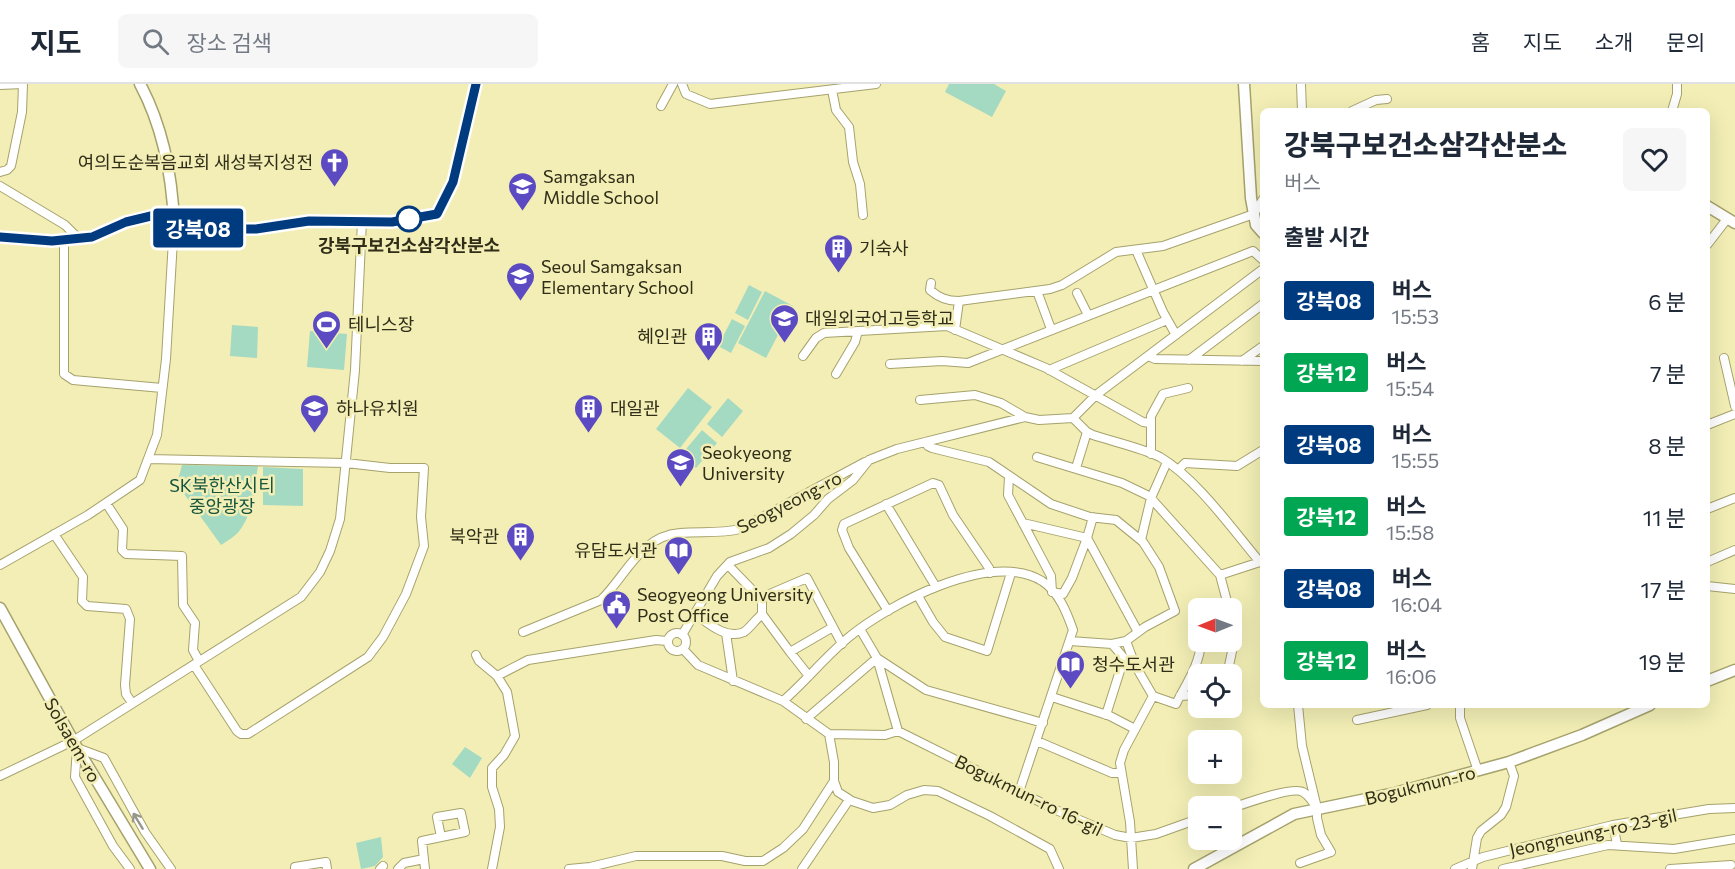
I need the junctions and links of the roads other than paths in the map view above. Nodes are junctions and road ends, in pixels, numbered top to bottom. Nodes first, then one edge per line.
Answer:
1 (0, 84) edge
2 (23, 84) edge
3 (140, 84) edge
4 (476, 84) edge
5 (673, 84) edge
6 (682, 84) edge
7 (876, 84) edge
8 (1244, 84) edge
9 (1301, 84) edge
10 (1677, 84) edge
11 (832, 90) junction
12 (1387, 99) dead end
13 (662, 106) dead end
14 (1302, 108) edge
15 (1359, 108) edge
16 (1673, 108) edge
17 (0, 172) edge
18 (0, 186) edge
19 (1260, 204) edge
20 (1710, 208) edge
21 (1254, 214) junction
22 (862, 215) dead end
23 (362, 221) junction
24 (1731, 221) edge
25 (174, 224) junction
26 (1260, 230) edge
27 (0, 237) edge
28 (78, 238) junction
29 (64, 240) junction
30 (1710, 242) edge
31 (1137, 250) junction
32 (1260, 257) edge
33 (1260, 271) edge
34 (931, 283) dead end
35 (1153, 289) junction
36 (1036, 291) junction
37 (1077, 292) dead end
38 (959, 302) junction
39 (1260, 306) edge
40 (1088, 315) junction
41 (1167, 320) junction
42 (1051, 329) junction
43 (955, 330) junction
44 (858, 331) junction
45 (1176, 335) junction
46 (1260, 348) edge
47 (1000, 349) junction
48 (802, 356) dead end
49 (1148, 356) junction
50 (1724, 358) dead end
51 (1189, 360) junction
52 (1242, 361) junction
53 (1260, 361) edge
54 (890, 364) dead end
55 (1049, 370) junction
56 (836, 374) dead end
57 (162, 388) junction
58 (1188, 388) dead end
59 (1096, 395) junction
60 (920, 400) dead end
61 (1735, 406) edge
62 (1735, 414) edge
63 (1025, 417) junction
64 (1073, 418) junction
65 (1150, 423) junction
66 (1710, 424) edge
67 (1087, 432) junction
68 (925, 442) junction
69 (1260, 452) edge
70 (1151, 454) junction
71 (1037, 457) dead end
72 (148, 459) junction
73 (869, 460) junction
74 (1167, 462) junction
75 (346, 463) junction
76 (1076, 468) junction
77 (1178, 470) junction
78 (1009, 477) junction
79 (1151, 498) junction
80 (1735, 498) edge
81 (106, 503) junction
82 (886, 504) junction
83 (1710, 508) edge
84 (1093, 517) junction
85 (1023, 523) junction
86 (54, 534) junction
87 (1087, 538) junction
88 (1141, 540) junction
89 (1735, 550) edge
90 (1260, 560) edge
91 (1710, 561) edge
92 (1260, 563) edge
93 (0, 565) edge
94 (728, 565) junction
95 (990, 573) junction
96 (1011, 573) junction
97 (1220, 575) junction
98 (1710, 586) edge
99 (936, 587) junction
100 (1735, 589) edge
101 (1052, 592) junction
102 (918, 596) junction
103 (1226, 598) edge
104 (762, 600) junction
105 (0, 608) edge
106 (888, 611) junction
107 (694, 614) junction
108 (762, 614) junction
109 (833, 627) junction
110 (860, 629) junction
111 (523, 632) dead end
112 (1138, 632) junction
113 (726, 633) junction
114 (682, 635) junction
115 (667, 641) junction
116 (1070, 641) junction
117 (1126, 641) junction
118 (842, 644) junction
119 (1112, 644) junction
120 (683, 649) junction
121 (790, 652) junction
122 (1200, 652) edge
123 (476, 655) dead end
124 (877, 658) junction
125 (1124, 658) junction
126 (197, 663) junction
127 (1134, 663) junction
128 (1735, 670) edge
129 (497, 676) junction
130 (809, 676) junction
131 (1710, 680) edge
132 (733, 681) junction
133 (1153, 696) junction
134 (1180, 696) junction
135 (1188, 696) edge
136 (1052, 698) junction
137 (783, 701) junction
138 (132, 703) junction
139 (1298, 708) edge
140 (1413, 708) edge
141 (1460, 708) edge
142 (1643, 708) edge
143 (1106, 715) junction
144 (806, 719) junction
145 (1358, 720) dead end
146 (1043, 723) junction
147 (1135, 729) junction
148 (898, 731) junction
149 (829, 734) junction
150 (1036, 741) junction
151 (75, 745) junction
152 (1509, 762) junction
153 (1478, 771) junction
154 (1121, 773) junction
155 (0, 776) edge
156 (834, 781) junction
157 (1019, 792) junction
158 (849, 800) junction
159 (1242, 805) edge
160 (1317, 808) junction
161 (1735, 808) edge
162 (1188, 823) edge
163 (1613, 825) junction
164 (441, 837) dead end
165 (1131, 838) junction
166 (1735, 839) edge
167 (1617, 844) junction
168 (424, 859) junction
169 (1473, 860) junction
170 (1300, 863) dead end
171 (1730, 865) edge
172 (130, 869) edge
173 (150, 869) edge
174 (171, 869) edge
175 (296, 869) edge
176 (327, 869) edge
177 (399, 869) edge
178 (426, 869) edge
179 (492, 869) edge
180 (569, 869) edge
181 (802, 869) edge
182 (1059, 869) edge
183 (1133, 869) edge
184 (1194, 869) edge
185 (1455, 869) edge
186 (1472, 869) edge
187 (1503, 869) edge
188 (1670, 869) edge

1 - 2 street
2 - 17 street
3 - 25 street
4 - 23 street
5 - 13 street
6 - 11 street
7 - 11 street
8 - 21 street
9 - 14 street
10 - 16 street
11 - 22 street
12 - 15 street
18 - 28 street
19 - 21 street
20 - 24 street
21 - 26 street
21 - 31 street
23 - 25 street
23 - 75 street
24 - 30 street
25 - 28 street
25 - 57 street
27 - 29 street
28 - 29 street
29 - 57 street
31 - 35 street
31 - 36 street
32 - 35 street
33 - 45 street
34 - 38 street
35 - 40 street
35 - 41 street
36 - 38 street
36 - 42 street
37 - 40 street
38 - 43 street
39 - 51 street
40 - 42 street
41 - 45 street
41 - 55 street
42 - 47 street
43 - 44 street
43 - 47 street
44 - 48 street
44 - 56 street
45 - 49 street
46 - 52 street
47 - 54 street
47 - 55 street
49 - 51 street
49 - 59 street
50 - 61 street
51 - 52 street
52 - 53 street
55 - 59 street
57 - 72 street
58 - 65 street
59 - 64 street
59 - 65 street
60 - 63 street, Seogyeong-ro
62 - 66 street
63 - 64 street, Seogyeong-ro
63 - 68 street, Seogyeong-ro
64 - 67 street
65 - 70 street
67 - 70 street
67 - 76 street
68 - 73 street, Seogyeong-ro
68 - 78 street
69 - 77 street
70 - 74 street
71 - 76 street
72 - 75 street
72 - 81 street
73 - 94 street, Seogyeong-ro
73 - 111 street, Seogyeong-ro
74 - 77 street
74 - 79 street
75 - 126 street
75 - 126 street
76 - 79 street
77 - 90 street
78 - 84 street
78 - 85 street
79 - 88 street
79 - 97 street
80 - 83 street
81 - 86 street
81 - 126 street
82 - 95 street
82 - 99 street
82 - 106 street
84 - 87 street
84 - 88 street
85 - 87 street
85 - 101 street
86 - 93 street
86 - 138 street
87 - 101 street
87 - 112 street
88 - 112 street
89 - 91 street
92 - 97 street
94 - 104 street
94 - 107 street, Seogyeong-ro
95 - 96 street
95 - 99 street
96 - 101 street
96 - 102 street
97 - 103 street
98 - 100 street
99 - 102 street
101 - 116 street
102 - 106 street
104 - 108 street
104 - 109 street
105 - 151 street, Solsaem-ro
106 - 110 street
107 - 113 street
107 - 114 street, Seogyeong-ro
108 - 113 street
108 - 121 street
109 - 118 street
109 - 121 street
110 - 118 street
110 - 124 street
112 - 117 street
113 - 132 street
114 - 115 street
114 - 120 street
115 - 120 street
115 - 129 street
116 - 119 street
116 - 136 street
117 - 119 street
117 - 127 street
118 - 130 street
119 - 125 street
120 - 132 street
121 - 130 street
122 - 134 street
123 - 129 street
124 - 144 street
124 - 146 street
124 - 148 street
125 - 127 street
125 - 143 street
126 - 138 street
127 - 133 street
128 - 131 street
129 - 179 street
130 - 137 street
132 - 137 street
133 - 134 street
133 - 147 street
134 - 135 street
136 - 143 street
136 - 146 street
137 - 144 street
138 - 151 street
139 - 160 street
140 - 145 street
141 - 153 street
142 - 152 street, Bogukmun-ro
143 - 147 street
144 - 149 street
146 - 150 street
147 - 154 street
148 - 149 street
148 - 157 street, Bogukmun-ro 16-gil
149 - 156 street
150 - 154 street
150 - 157 street
151 - 155 street
151 - 172 street
151 - 173 street, Solsaem-ro
174 -> 151 street
152 - 153 street, Bogukmun-ro
152 - 169 street
153 - 160 street, Bogukmun-ro
154 - 165 street
156 - 158 street
156 - 180 street
157 - 165 street, Bogukmun-ro 16-gil
158 - 181 street
158 - 182 street
159 - 160 street
160 - 170 street
160 - 184 street, Bogukmun-ro
161 - 163 street, Jeongneung-ro 23-gil
162 - 165 street, Bogukmun-ro 16-gil
163 - 167 street
163 - 169 street, Jeongneung-ro 23-gil
164 - 168 street
165 - 183 street
166 - 167 street
167 - 187 street
168 - 177 street
168 - 178 street
169 - 185 street, Jeongneung-ro 23-gil
169 - 186 street
171 - 188 street
175 - 176 street

